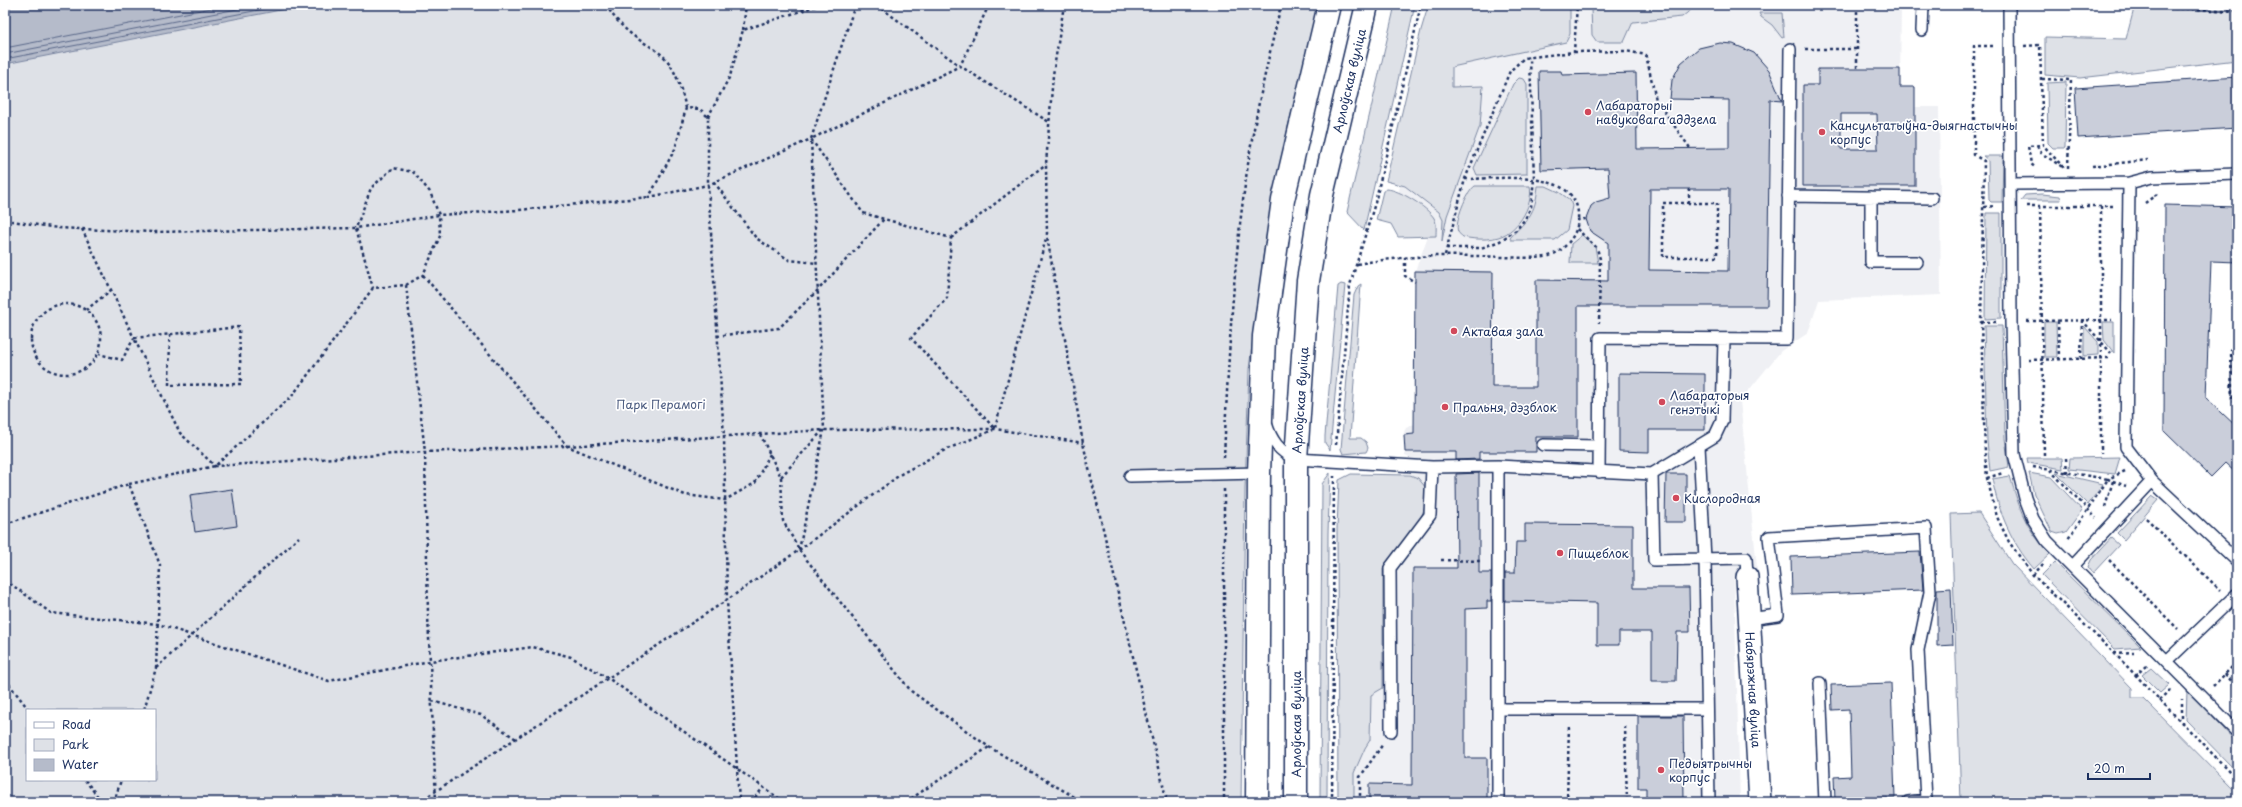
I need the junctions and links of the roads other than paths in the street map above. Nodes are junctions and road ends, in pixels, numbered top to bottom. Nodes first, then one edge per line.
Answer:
1 (1329, 5) edge
2 (1367, 5) edge
3 (1923, 5) edge
4 (2009, 5) edge
5 (1359, 15) edge
6 (1922, 30) dead end
7 (1790, 49) road end
8 (2237, 174) edge
9 (2129, 183) junction
10 (2011, 184) junction
11 (1788, 196) junction
12 (1872, 197) junction
13 (1932, 198) dead end
14 (1917, 262) dead end
15 (1724, 339) junction
16 (1261, 403) junction
17 (1543, 445) dead end
18 (1599, 446) junction
19 (1699, 446) junction
20 (1296, 459) junction
21 (1498, 466) junction
22 (1432, 467) junction
23 (1599, 472) junction
24 (1259, 473) junction
25 (1652, 474) junction
26 (1130, 476) dead end
27 (2152, 481) junction
28 (1705, 559) junction
29 (2237, 561) edge
30 (2073, 566) junction
31 (1747, 577) joint
32 (2237, 594) edge
33 (1749, 618) junction
34 (2167, 661) junction
35 (1820, 683) dead end
36 (1498, 709) junction
37 (1706, 709) junction
38 (1391, 731) road end
39 (2237, 732) edge
40 (1257, 802) edge
41 (1296, 802) edge
42 (1498, 802) edge
43 (1708, 802) edge
44 (1760, 802) edge
45 (1825, 802) edge
46 (1908, 802) edge

1 - 16 main road
2 - 5 main road, Арлоўская вуліца
3 - 6 lane
4 - 10 lane
5 - 20 main road, Арлоўская вуліца
7 - 11 lane
8 - 9 lane
9 - 10 lane
9 - 27 lane
10 - 30 lane
11 - 12 lane
11 - 15 lane
12 - 13 lane
12 - 14 lane
15 - 18 lane
15 - 19 lane
16 - 20 lane
16 - 24 main road
17 - 18 lane
18 - 23 lane
19 - 25 lane
19 - 28 lane
20 - 22 lane
20 - 41 main road, Арлоўская вуліца
21 - 22 lane
21 - 23 lane
21 - 36 lane
22 - 38 lane
23 - 25 lane
24 - 26 lane
24 - 40 main road
25 - 28 lane
27 - 29 lane
27 - 30 lane
28 - 31 lane
28 - 37 lane
30 - 34 lane
31 - 33 street, Набярэжная вуліца
32 - 34 lane
33 - 44 street, Набярэжная вуліца
33 - 46 lane
34 - 39 lane
35 - 45 lane
36 - 37 lane
36 - 42 lane
37 - 43 lane

